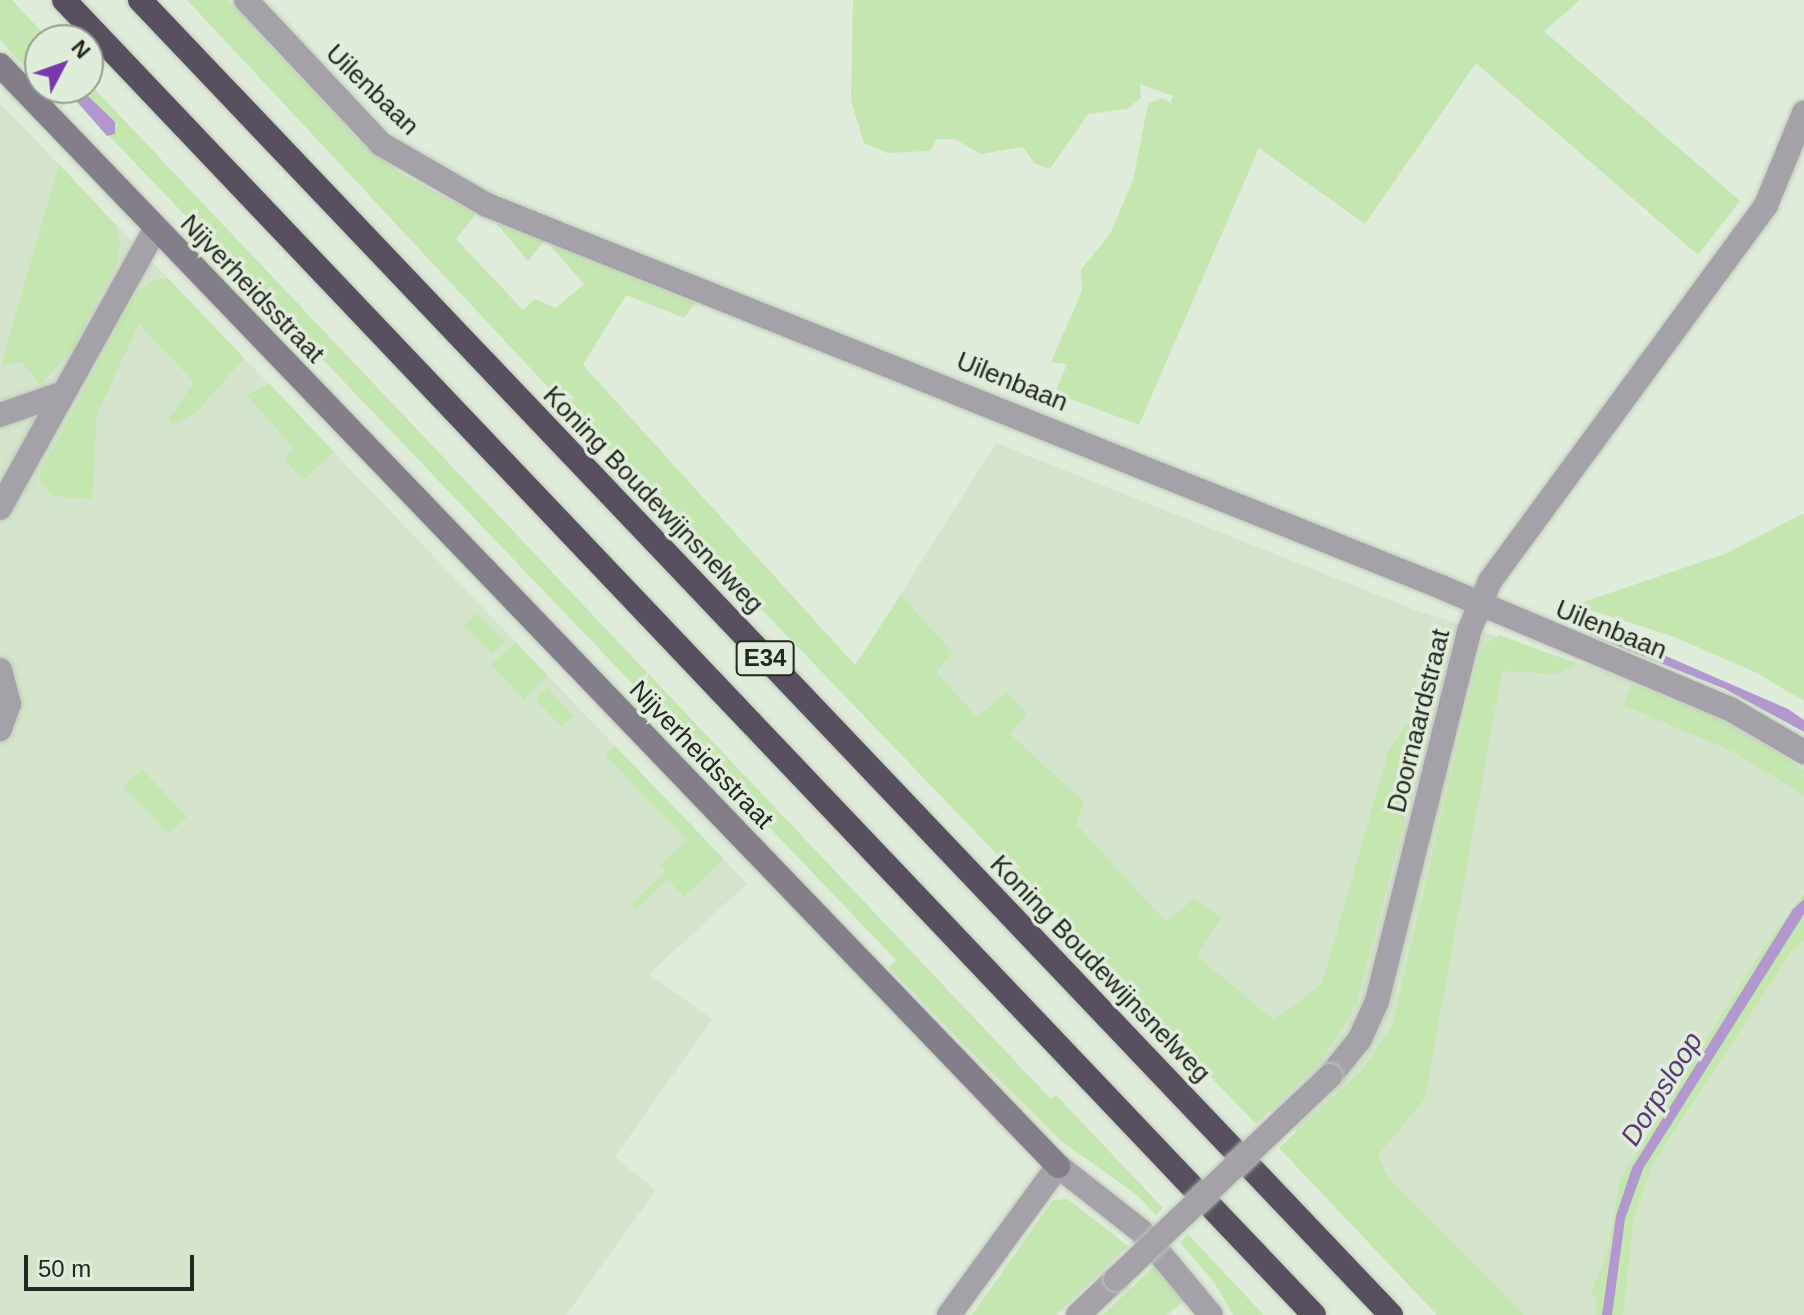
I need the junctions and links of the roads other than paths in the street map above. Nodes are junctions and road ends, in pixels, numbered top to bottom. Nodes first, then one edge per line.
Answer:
1 (64, 0) edge
2 (140, 0) edge
3 (246, 0) edge
4 (0, 65) edge
5 (1804, 113) edge
6 (155, 229) junction
7 (63, 393) junction
8 (0, 415) edge
9 (0, 508) edge
10 (1479, 606) junction
11 (0, 670) edge
12 (0, 729) edge
13 (1804, 752) edge
14 (1058, 1166) junction
15 (949, 1315) edge
16 (1078, 1315) edge
17 (1211, 1315) edge
18 (1314, 1315) edge
19 (1391, 1315) edge

1 - 18 highway, E34
2 - 19 highway, Koning Boudewijnsnelweg / E34
3 - 10 street, Uilenbaan
4 - 6 street, Nijverheidsstraat
5 - 10 street, Doornaardstraat
6 - 7 street, Nijverheidsstraat
6 - 14 street, Nijverheidsstraat
7 - 8 street
7 - 9 street, Nijverheidsstraat
10 - 13 street, Uilenbaan
10 - 16 street, Doornaardstraat, bridge
11 - 12 street
14 - 15 street
14 - 17 street, Nijverheidsstraat

